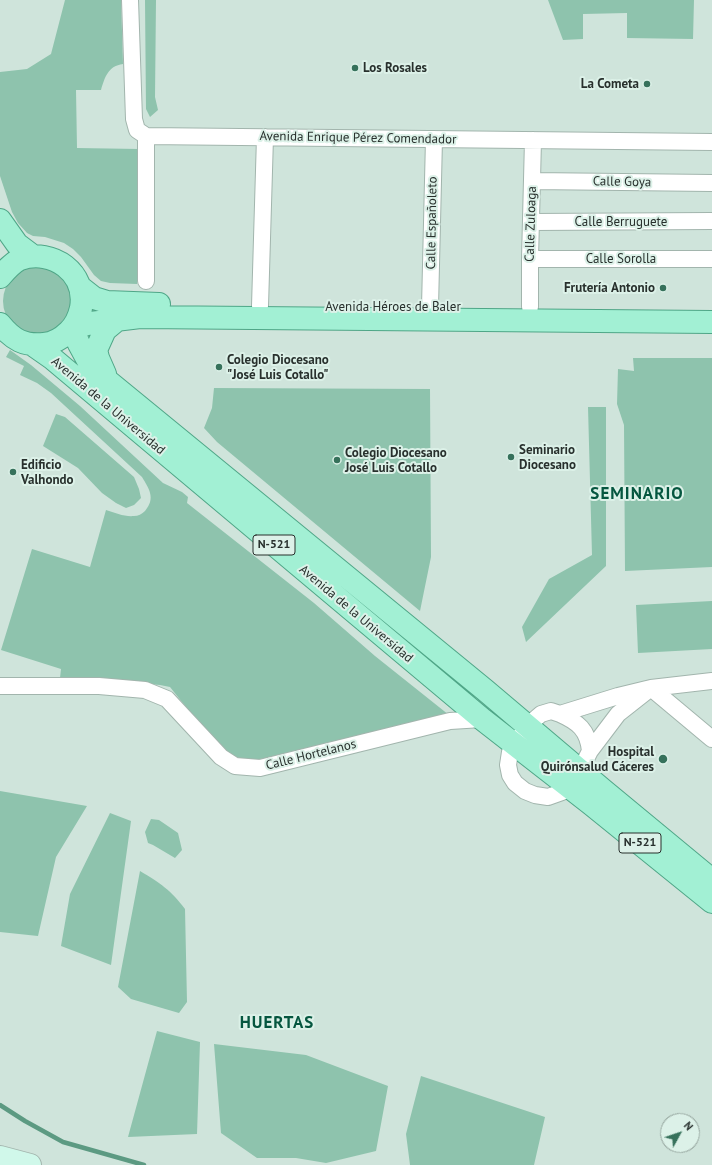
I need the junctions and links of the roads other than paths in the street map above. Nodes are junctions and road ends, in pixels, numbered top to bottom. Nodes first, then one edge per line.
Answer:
1 (130, 0) edge
2 (146, 136) junction
3 (265, 137) junction
4 (434, 139) junction
5 (533, 140) junction
6 (712, 142) edge
7 (532, 181) junction
8 (712, 184) edge
9 (1, 221) edge
10 (531, 222) junction
11 (712, 222) edge
12 (33, 256) junction
13 (530, 259) junction
14 (712, 259) edge
15 (0, 277) edge
16 (146, 281) dead end
17 (80, 287) junction
18 (260, 306) junction
19 (430, 307) junction
20 (530, 307) junction
21 (712, 309) edge
22 (117, 320) junction
23 (712, 322) edge
24 (1, 326) edge
25 (72, 328) junction
26 (34, 345) junction
27 (108, 381) junction
28 (712, 681) edge
29 (0, 686) edge
30 (651, 688) junction
31 (560, 714) junction
32 (482, 719) junction
33 (527, 726) junction
34 (712, 739) edge
35 (514, 744) junction
36 (590, 751) junction
37 (574, 778) junction
38 (712, 880) edge
39 (712, 902) edge
40 (2, 1158) edge
41 (30, 1165) edge

1 - 2 street
2 - 3 street, Avenida Enrique Pérez Comendador
2 - 16 street
3 - 4 street, Avenida Enrique Pérez Comendador
3 - 18 street
4 - 5 street, Avenida Enrique Pérez Comendador
4 - 19 street, Calle Españoleto
5 - 6 street, Avenida Enrique Pérez Comendador
5 - 7 street, Calle Zuloaga
7 - 8 street, Calle Goya
7 - 10 street, Calle Zuloaga
9 - 12 main road
10 - 11 street, Calle Berruguete
10 - 13 street, Calle Zuloaga
12 - 15 main road
12 - 17 main road
13 - 14 street, Calle Sorolla
13 - 20 street, Calle Zuloaga
17 - 18 main road, Avenida Héroes de Baler
17 - 25 main road
18 - 19 main road, Avenida Héroes de Baler
19 - 20 main road, Avenida Héroes de Baler
20 - 21 main road, Avenida Héroes de Baler
22 - 23 main road, Avenida Héroes de Baler
22 - 25 main road, Avenida Héroes de Baler
22 - 27 main road
24 - 26 main road
25 - 26 main road
25 - 27 main road, Avenida de la Universidad / N-521
26 - 32 main road, Avenida de la Universidad / N-521
27 - 33 main road, Avenida de la Universidad / N-521
28 - 30 street
29 - 32 street, Calle Hortelanos
30 - 31 street
30 - 34 street
30 - 36 street
31 - 33 street
31 - 36 street
32 - 35 main road, Avenida de la Universidad / N-521
33 - 35 street
33 - 37 main road, Avenida de la Universidad / N-521
35 - 37 main road, Avenida de la Universidad / N-521
35 - 37 street
36 - 37 street
37 - 38 main road, Avenida de la Universidad / N-521
37 - 39 main road, Avenida de la Universidad / N-521
40 - 41 main road

